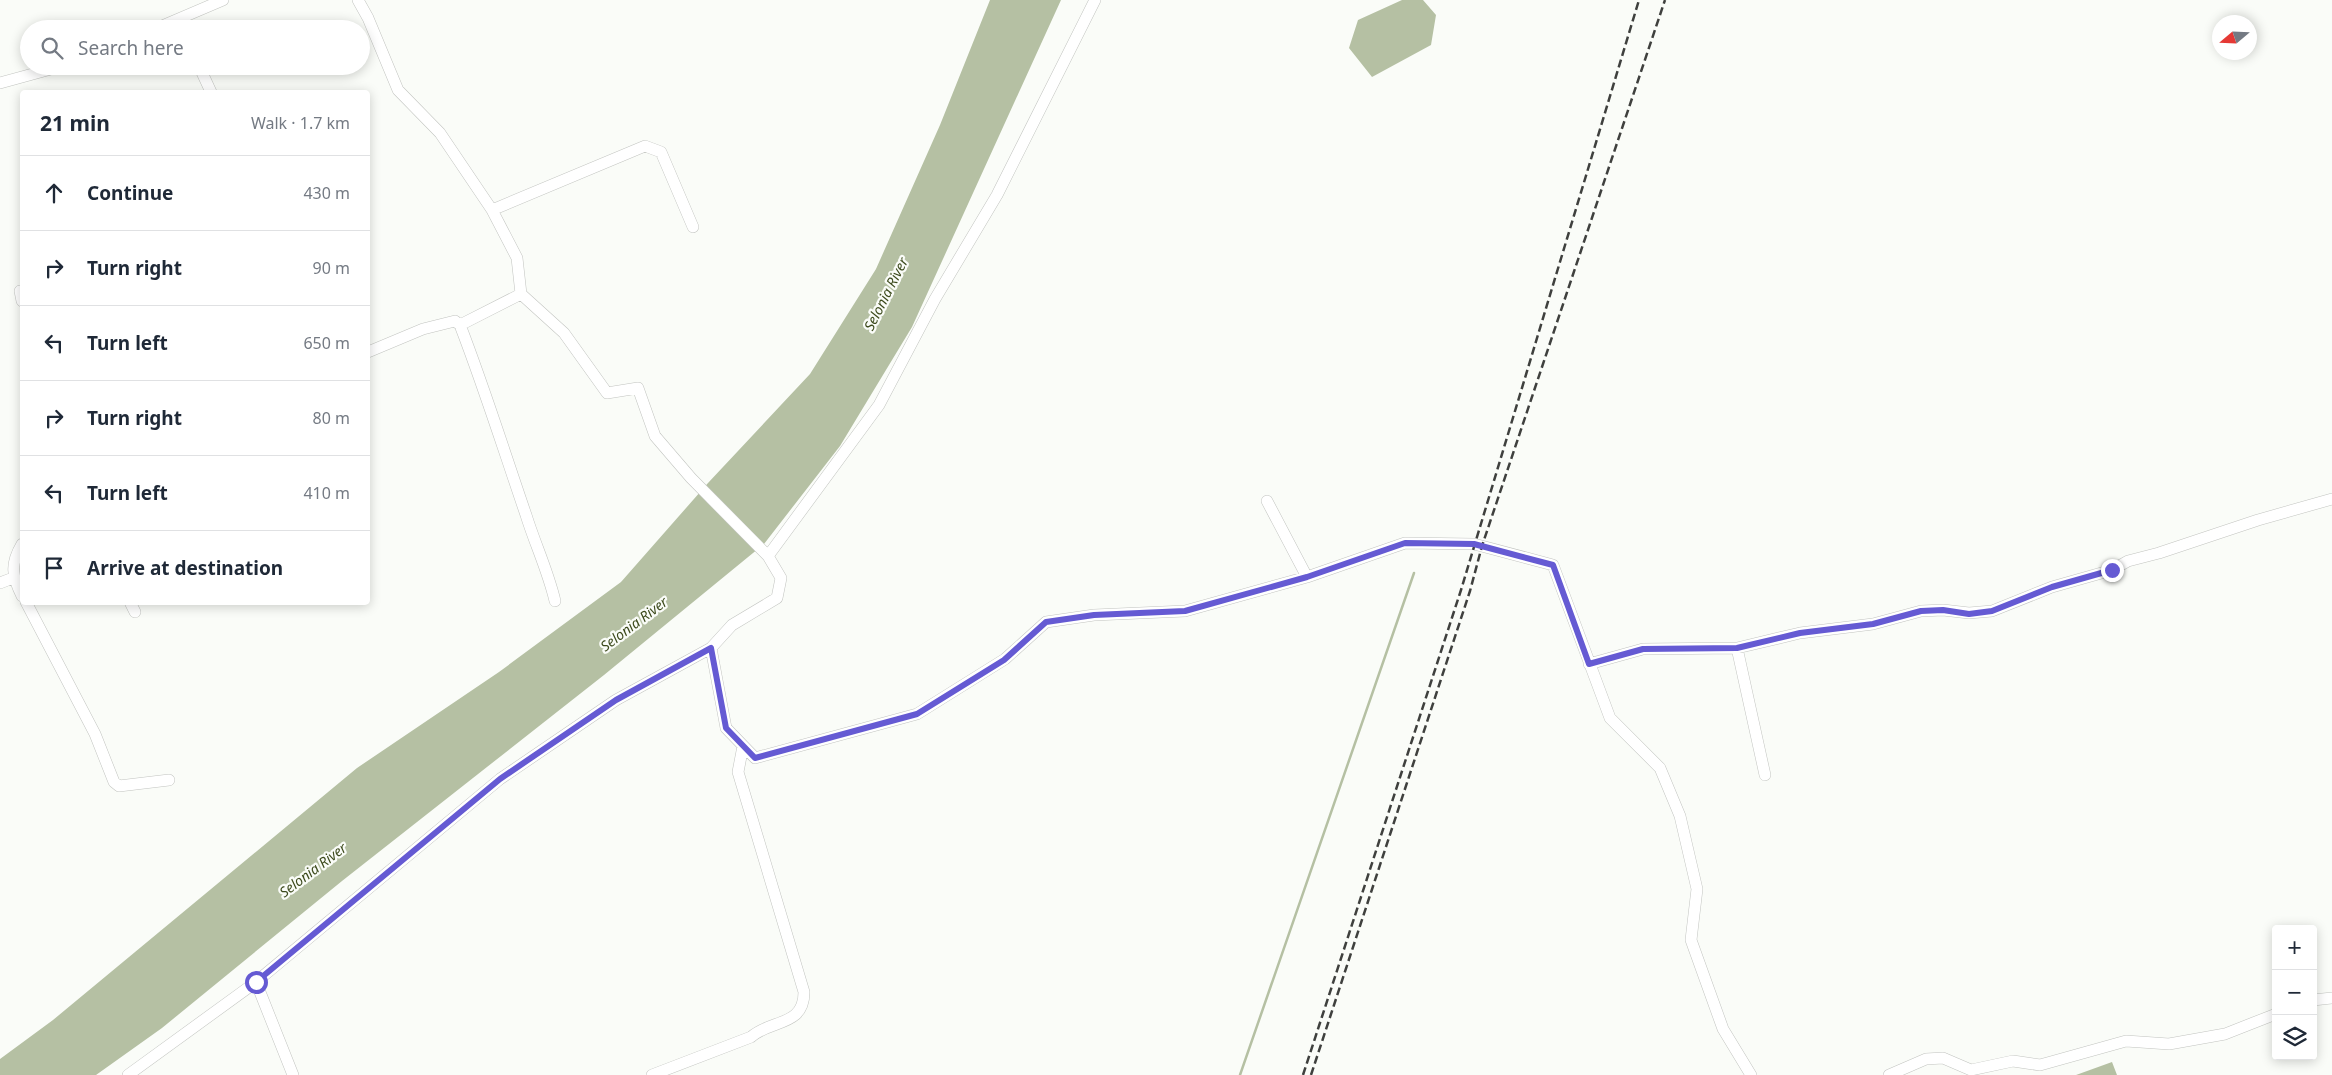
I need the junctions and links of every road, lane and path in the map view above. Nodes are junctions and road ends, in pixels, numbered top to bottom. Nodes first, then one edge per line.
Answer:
1 (222, 0) edge
2 (358, 0) edge
3 (1095, 0) edge
4 (188, 20) edge
5 (369, 20) edge
6 (370, 23) edge
7 (29, 75) edge
8 (203, 75) edge
9 (0, 83) edge
10 (210, 90) edge
11 (492, 210) junction
12 (693, 227) dead end
13 (521, 294) junction
14 (460, 324) junction
15 (370, 351) edge
16 (2332, 499) edge
17 (1267, 501) dead end
18 (20, 548) edge
19 (768, 556) junction
20 (1307, 577) junction
21 (13, 578) junction
22 (0, 583) edge
23 (20, 592) edge
24 (555, 601) dead end
25 (28, 605) edge
26 (711, 648) junction
27 (1737, 648) junction
28 (1589, 664) junction
29 (743, 746) junction
30 (1765, 775) dead end
31 (170, 780) dead end
32 (256, 982) junction
33 (2332, 998) edge
34 (2317, 1000) edge
35 (2273, 1015) edge
36 (2041, 1070) edge
37 (128, 1075) edge
38 (293, 1075) edge
39 (652, 1075) edge
40 (1751, 1075) edge
41 (1889, 1075) edge

1 - 4 street
2 - 5 street
3 - 19 street
6 - 11 street
7 - 9 street
8 - 10 street
11 - 12 street
11 - 13 street
13 - 14 street
13 - 19 street
14 - 15 street
14 - 24 street
16 - 27 street
17 - 20 street
18 - 21 street
19 - 26 street
20 - 28 street
20 - 29 street
21 - 22 street
21 - 23 street
25 - 31 street
26 - 29 street
26 - 32 street
27 - 28 street
27 - 30 street
28 - 40 street
29 - 39 street
32 - 37 street
32 - 38 street
33 - 34 street
35 - 36 street
36 - 41 street

